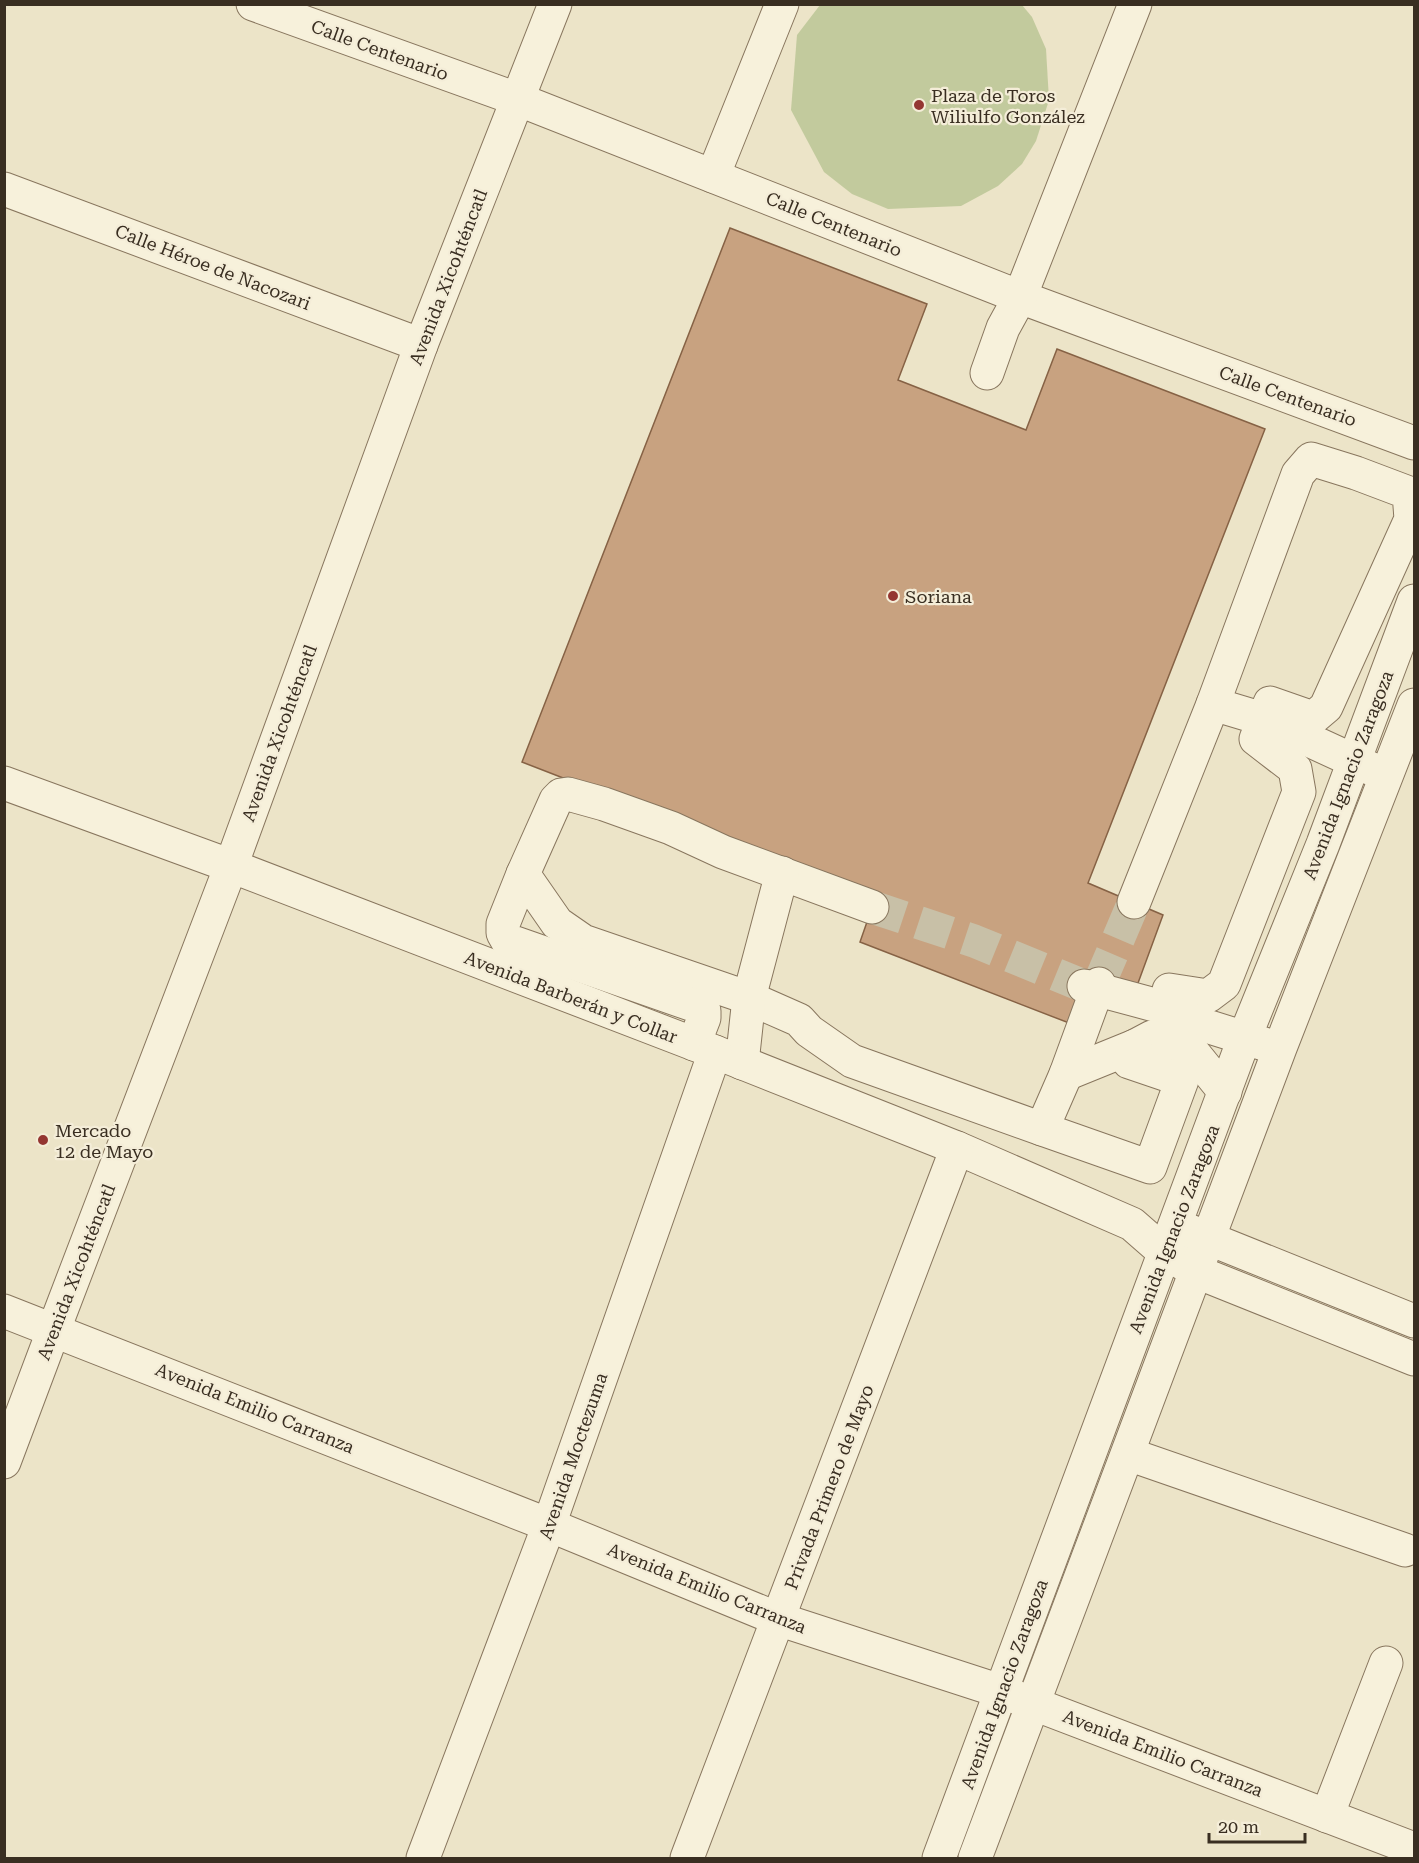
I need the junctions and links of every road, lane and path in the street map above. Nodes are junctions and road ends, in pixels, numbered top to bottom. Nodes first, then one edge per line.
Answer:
1 (253, 4) edge
2 (555, 4) edge
3 (782, 4) edge
4 (1135, 4) edge
5 (518, 99) junction
6 (713, 176) junction
7 (4, 189) edge
8 (1020, 297) junction
9 (421, 345) junction
10 (987, 373) dead end
11 (1414, 443) edge
12 (1414, 601) edge
13 (1213, 704) junction
14 (1414, 705) edge
15 (1263, 721) junction
16 (1354, 760) junction
17 (1386, 777) junction
18 (4, 783) edge
19 (231, 866) junction
20 (782, 873) junction
21 (523, 874) junction
22 (1134, 903) tunnel mouth
23 (872, 907) tunnel mouth
24 (749, 998) junction
25 (1149, 1028) junction
26 (1244, 1040) junction
27 (1280, 1048) junction
28 (717, 1053) junction
29 (1066, 1074) junction
30 (1225, 1092) junction
31 (1042, 1129) junction
32 (957, 1148) junction
33 (1170, 1238) junction
34 (1208, 1240) junction
35 (1197, 1272) junction
36 (4, 1311) edge
37 (1414, 1321) edge
38 (54, 1329) junction
39 (1414, 1359) edge
40 (1128, 1454) junction
41 (4, 1462) edge
42 (1079, 1484) junction
43 (1113, 1495) junction
44 (549, 1525) junction
45 (1405, 1550) dead end
46 (778, 1619) junction
47 (1386, 1663) dead end
48 (1000, 1691) junction
49 (1033, 1703) junction
50 (1327, 1816) junction
51 (1414, 1849) edge
52 (941, 1853) edge
53 (423, 1858) edge
54 (687, 1858) edge
55 (975, 1858) edge

1 - 5 street, Calle Centenario
2 - 5 street, Avenida Xicohténcatl
3 - 6 street
4 - 8 street
5 - 6 street, Calle Centenario
5 - 9 street, Avenida Xicohténcatl
6 - 8 street, Calle Centenario
7 - 9 street, Calle Héroe de Nacozari
8 - 10 street
8 - 11 street, Calle Centenario
9 - 19 street, Avenida Xicohténcatl
12 - 16 street, Avenida Ignacio Zaragoza
13 - 15 street
13 - 15 street
13 - 22 street
14 - 17 street, Avenida Ignacio Zaragoza
15 - 16 street
15 - 25 street
16 - 17 street
16 - 26 street, Avenida Ignacio Zaragoza
17 - 27 street, Avenida Ignacio Zaragoza
18 - 19 street, Avenida Barberán y Collar
19 - 28 street, Avenida Barberán y Collar
19 - 38 street, Avenida Xicohténcatl
20 - 21 street
20 - 23 street
20 - 24 street
21 - 24 street
21 - 28 street
24 - 28 street
24 - 31 street
25 - 26 street
25 - 29 street
25 - 29 street
25 - 30 street
25 - 31 street
26 - 27 street
26 - 30 street, Avenida Ignacio Zaragoza
27 - 34 street, Avenida Ignacio Zaragoza
28 - 32 street, Avenida Barberán y Collar
28 - 44 street, Avenida Moctezuma
29 - 31 street
30 - 33 street, Avenida Ignacio Zaragoza
32 - 33 street, Avenida Barberán y Collar
32 - 46 street, Privada Primero de Mayo
33 - 34 street, Avenida Barberán y Collar
33 - 35 street
33 - 42 street, Avenida Ignacio Zaragoza
34 - 35 street, Avenida Ignacio Zaragoza
34 - 37 street, Avenida Barberán y Collar
35 - 39 street
35 - 40 street, Avenida Ignacio Zaragoza
36 - 38 street, Avenida Emilio Carranza
38 - 41 street, Avenida Xicohténcatl
38 - 44 street, Avenida Emilio Carranza
40 - 43 street, Avenida Ignacio Zaragoza
40 - 45 street
42 - 43 street
42 - 48 street, Avenida Ignacio Zaragoza
43 - 49 street, Avenida Ignacio Zaragoza
44 - 46 street, Avenida Emilio Carranza
44 - 53 street, Avenida Moctezuma
46 - 48 street, Avenida Emilio Carranza
46 - 54 street, Privada Primero de Mayo
47 - 50 street
48 - 49 street, Avenida Emilio Carranza
48 - 52 street, Avenida Ignacio Zaragoza
49 - 50 street, Avenida Emilio Carranza
49 - 55 street, Avenida Ignacio Zaragoza
50 - 51 street, Avenida Emilio Carranza
52 - 55 street

